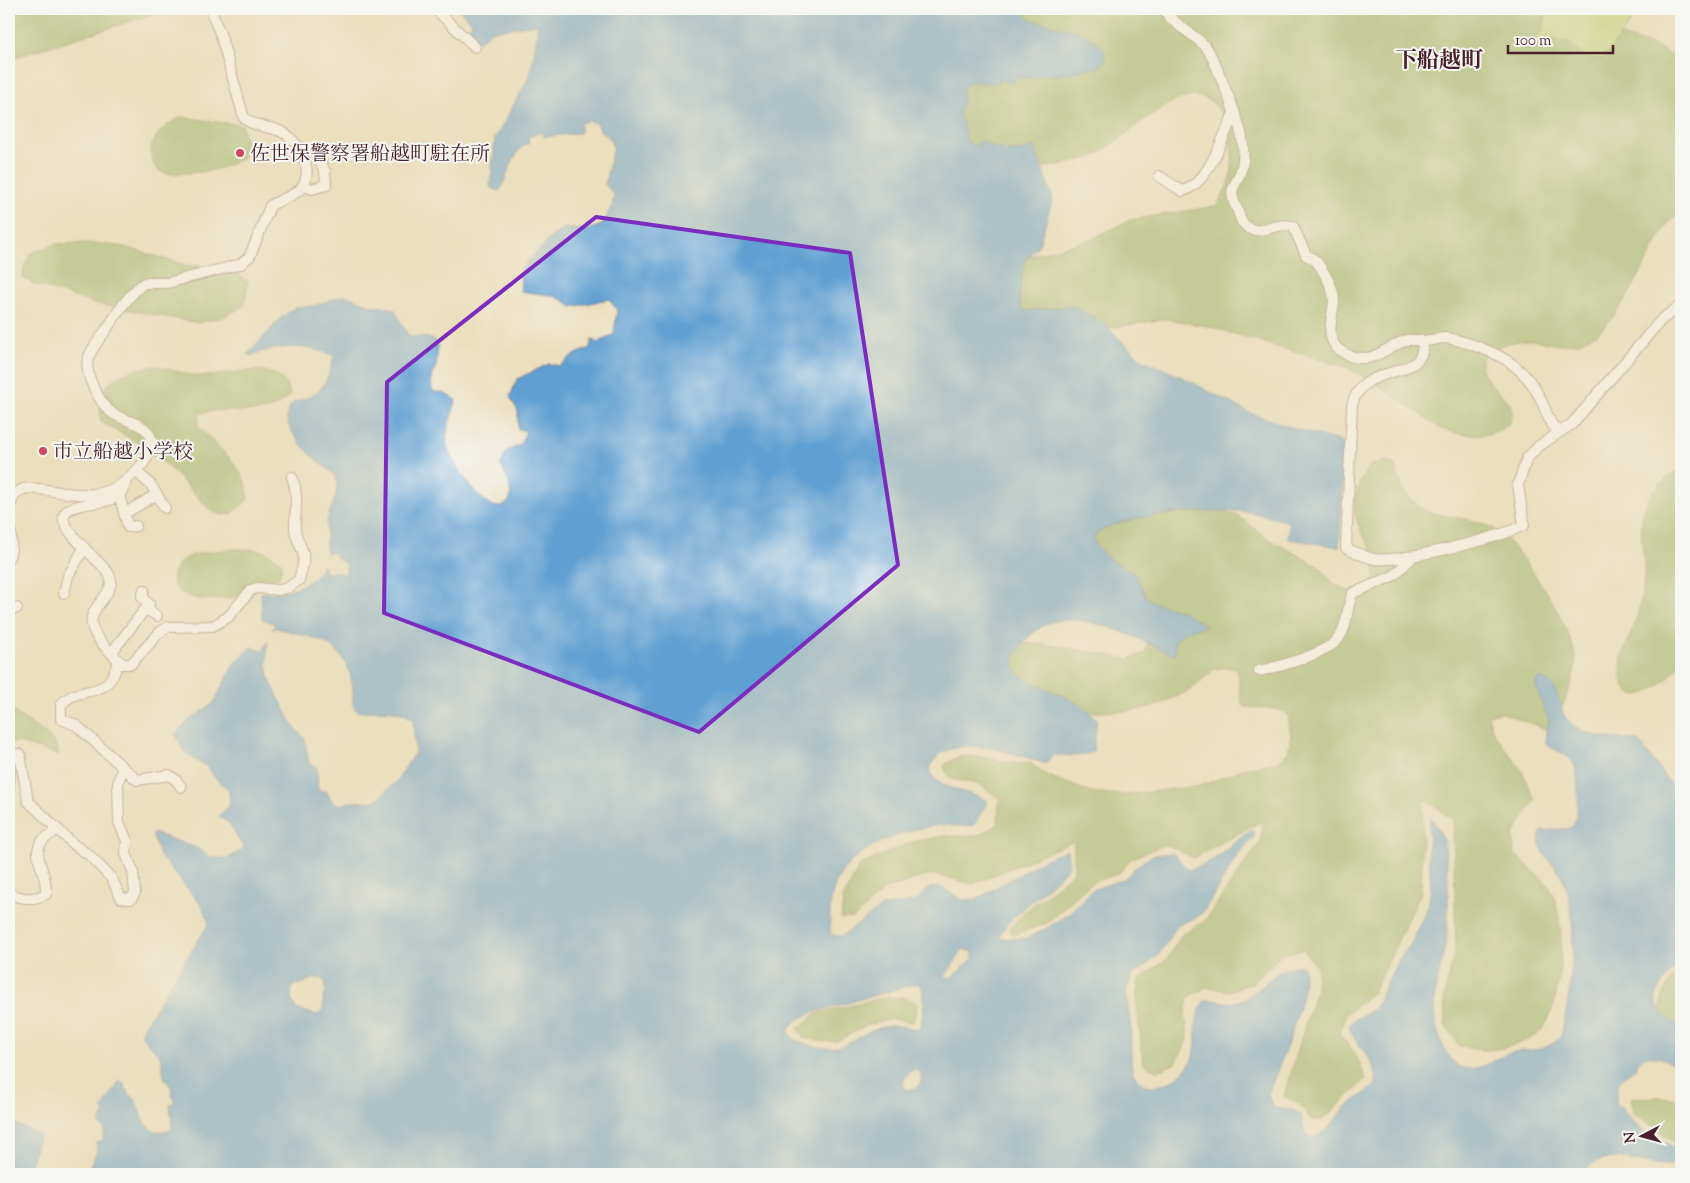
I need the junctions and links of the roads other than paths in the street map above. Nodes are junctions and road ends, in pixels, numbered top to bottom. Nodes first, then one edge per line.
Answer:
1 (210, 9) edge
2 (435, 9) edge
3 (1164, 9) edge
4 (475, 47) dead end
5 (1234, 113) junction
6 (319, 159) dead end
7 (1159, 176) dead end
8 (303, 185) junction
9 (1681, 305) edge
10 (1423, 341) junction
11 (1560, 432) junction
12 (136, 471) junction
13 (292, 477) dead end
14 (127, 480) junction
15 (157, 494) junction
16 (119, 495) junction
17 (166, 508) dead end
18 (124, 514) junction
19 (136, 526) dead end
20 (83, 550) junction
21 (1415, 555) junction
22 (9, 557) edge
23 (144, 590) dead end
24 (64, 593) dead end
25 (146, 609) junction
26 (157, 616) dead end
27 (115, 656) junction
28 (1259, 671) dead end
29 (123, 767) junction
30 (9, 787) edge
31 (181, 787) dead end
32 (58, 830) junction
33 (9, 894) edge

1 - 8 street
2 - 4 street
3 - 5 street
5 - 7 street
5 - 10 street
6 - 8 street
8 - 12 street
9 - 11 street
10 - 11 street
10 - 21 street
11 - 21 street
12 - 14 street
12 - 15 street
13 - 27 street
14 - 16 street
14 - 22 street
15 - 17 street
15 - 18 street
16 - 18 street
16 - 20 street
18 - 19 street
20 - 24 street
20 - 27 street
21 - 28 street
23 - 25 street
25 - 26 street
25 - 27 street
27 - 29 street
29 - 31 street
29 - 32 street
30 - 32 street
32 - 33 street

